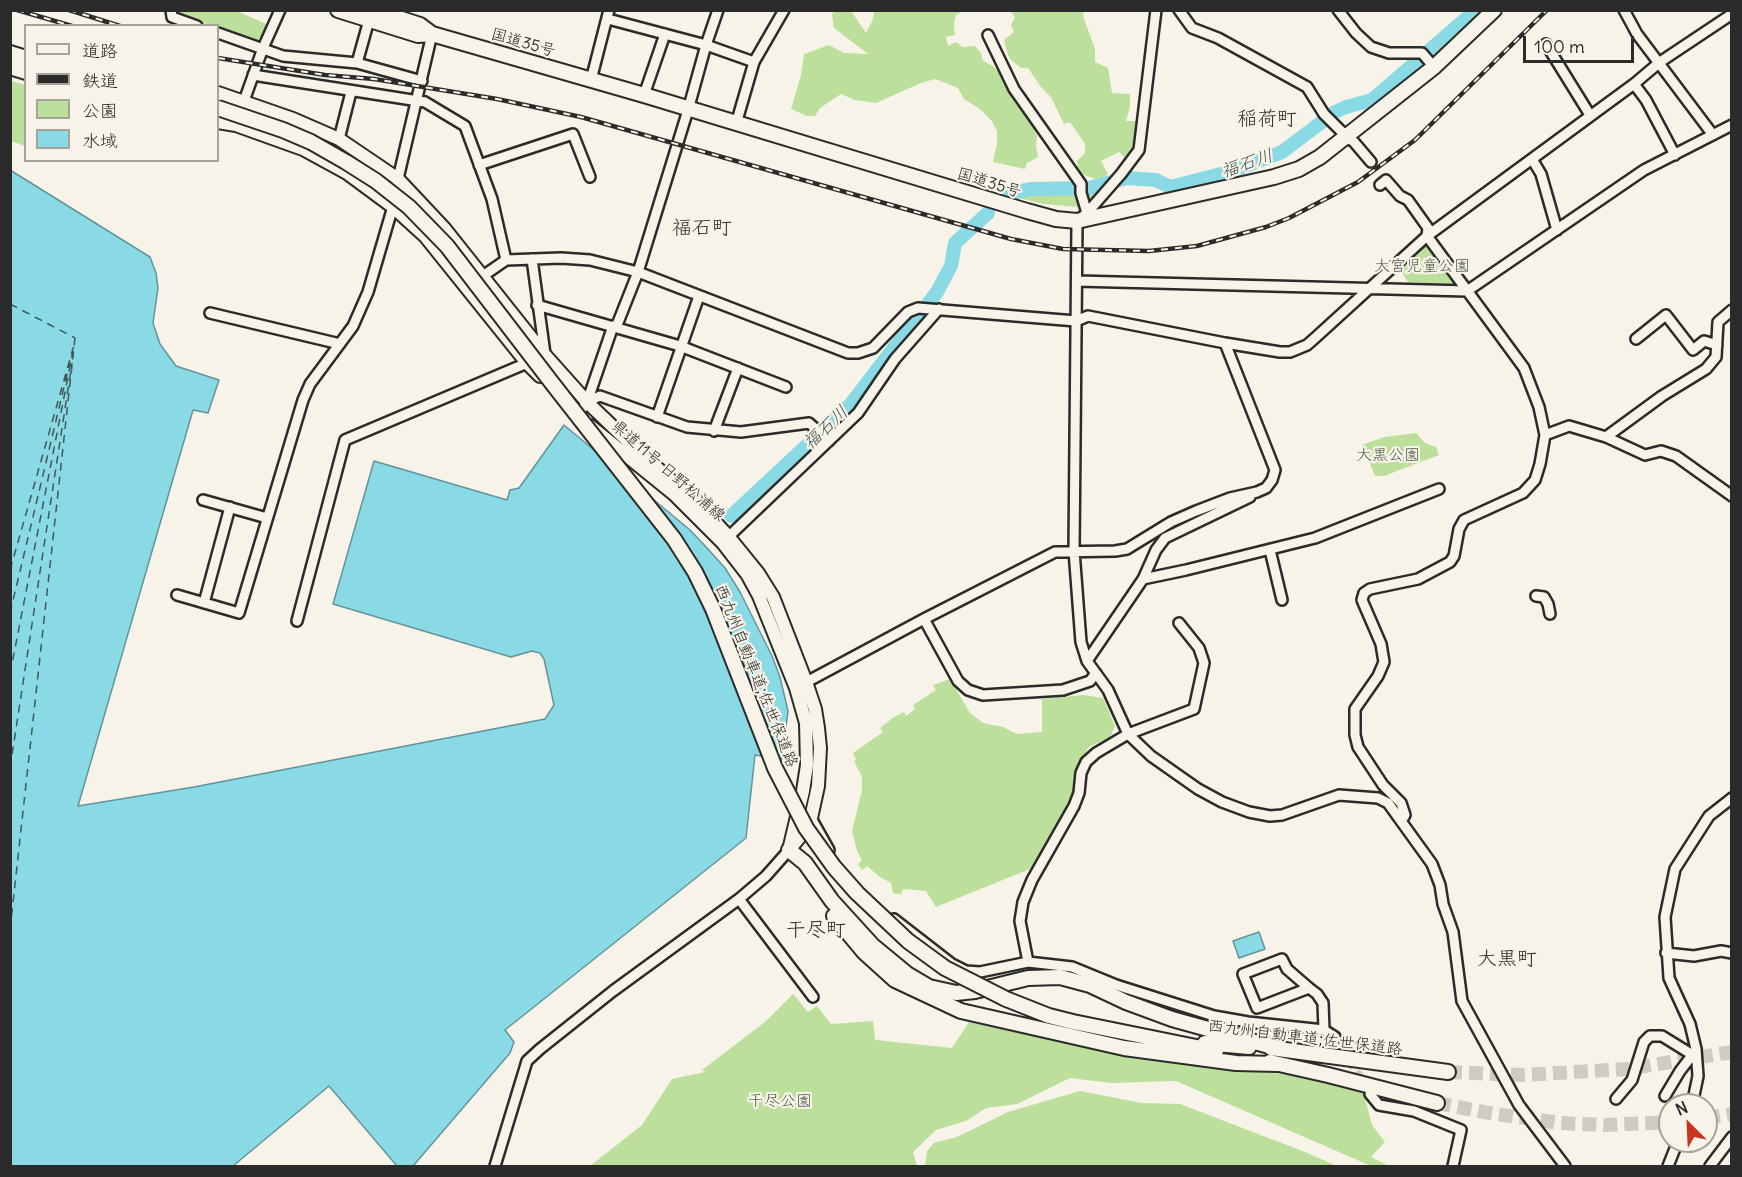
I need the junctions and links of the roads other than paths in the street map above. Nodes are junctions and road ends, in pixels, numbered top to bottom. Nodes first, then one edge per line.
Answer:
1 (171, 10) edge
2 (280, 10) edge
3 (338, 10) edge
4 (718, 10) edge
5 (784, 10) edge
6 (1156, 10) edge
7 (1179, 10) edge
8 (1338, 10) edge
9 (1624, 10) edge
10 (1489, 12) edge
11 (1731, 14) edge
12 (371, 15) edge
13 (609, 15) edge
14 (191, 24) edge
15 (219, 33) edge
16 (432, 34) junction
17 (665, 34) junction
18 (988, 35) dead end
19 (705, 45) junction
20 (1546, 45) dead end
21 (263, 48) junction
22 (1428, 60) junction
23 (754, 62) junction
24 (1660, 62) junction
25 (357, 63) junction
26 (253, 75) junction
27 (591, 80) junction
28 (422, 81) junction
29 (1634, 84) junction
30 (351, 92) junction
31 (219, 93) edge
32 (644, 95) junction
33 (244, 101) junction
34 (417, 101) junction
35 (219, 108) edge
36 (688, 110) junction
37 (1590, 115) junction
38 (219, 122) edge
39 (736, 124) junction
40 (1731, 125) edge
41 (1344, 134) junction
42 (1713, 135) junction
43 (339, 139) junction
44 (1675, 155) junction
45 (1532, 159) junction
46 (1371, 162) dead end
47 (479, 165) junction
48 (590, 177) dead end
49 (398, 179) junction
50 (1380, 185) dead end
51 (393, 207) junction
52 (1082, 217) junction
53 (1557, 230) junction
54 (1427, 236) junction
55 (532, 259) junction
56 (506, 260) junction
57 (638, 272) junction
58 (483, 276) junction
59 (1077, 281) junction
60 (469, 288) junction
61 (1366, 290) junction
62 (1467, 291) junction
63 (699, 296) junction
64 (537, 305) junction
65 (939, 309) junction
66 (1731, 310) edge
67 (210, 313) dead end
68 (1076, 321) junction
69 (613, 326) junction
70 (1636, 339) dead end
71 (1225, 343) junction
72 (340, 344) junction
73 (1717, 345) junction
74 (680, 346) junction
75 (545, 355) junction
76 (527, 363) junction
77 (738, 368) junction
78 (786, 387) dead end
79 (587, 402) junction
80 (578, 415) junction
81 (657, 417) junction
82 (714, 431) junction
83 (1545, 435) junction
84 (1605, 436) junction
85 (827, 439) junction
86 (1439, 489) dead end
87 (1257, 492) junction
88 (1731, 496) edge
89 (203, 500) dead end
90 (230, 507) junction
91 (267, 518) junction
92 (726, 539) junction
93 (1270, 550) junction
94 (1074, 551) junction
95 (1143, 579) junction
96 (177, 595) dead end
97 (1536, 596) dead end
98 (1282, 600) dead end
99 (204, 603) junction
100 (1550, 614) dead end
101 (924, 619) junction
102 (297, 621) dead end
103 (1179, 623) dead end
104 (1087, 661) junction
105 (1096, 672) junction
106 (801, 685) junction
107 (1128, 734) junction
108 (1730, 802) edge
109 (811, 818) junction
110 (1402, 820) junction
111 (789, 850) junction
112 (739, 899) junction
113 (1666, 953) junction
114 (1731, 953) edge
115 (1028, 962) junction
116 (1309, 988) junction
117 (813, 997) dead end
118 (1324, 1030) junction
119 (1335, 1037) tunnel mouth
120 (1158, 1039) junction
121 (1280, 1049) junction
122 (1696, 1057) junction
123 (1277, 1064) junction
124 (1448, 1072) tunnel mouth
125 (1667, 1093) edge
126 (1694, 1093) edge
127 (1370, 1094) tunnel mouth
128 (1616, 1099) dead end
129 (1437, 1103) tunnel mouth
130 (1731, 1137) edge
131 (495, 1167) edge
132 (1453, 1167) edge
133 (1565, 1167) edge
134 (1710, 1167) edge

1 - 14 street
2 - 21 street
3 - 12 highway, 国道35号
4 - 19 street
5 - 23 street
6 - 52 street
7 - 41 street
8 - 22 street
9 - 24 street
10 - 22 highway, 国道35号
11 - 24 street
12 - 16 highway, 国道35号
12 - 25 street
13 - 17 street
13 - 27 street
15 - 21 street
16 - 27 highway, 国道35号
16 - 28 street
17 - 19 street
17 - 32 street
18 - 52 street
19 - 23 street
19 - 36 street
20 - 37 street
21 - 25 street
21 - 26 street
22 - 41 highway, 国道35号
23 - 39 street
24 - 29 street
24 - 42 street
25 - 28 street
26 - 30 street
26 - 33 street
27 - 32 highway, 国道35号
28 - 34 street
29 - 37 street
29 - 44 street
30 - 34 street
30 - 43 street
31 - 33 main road, 県道11号 日野松浦線
32 - 36 highway, 国道35号
33 - 43 main road, 県道11号 日野松浦線
34 - 47 street
34 - 49 street
35 - 120 highway, 西九州自動車道;佐世保道路, bridge
36 - 39 highway, 国道35号
36 - 57 street
37 - 45 street
38 - 51 main road, 県道11号 日野松浦線
39 - 52 highway, 国道35号
40 - 42 street
41 - 46 street
41 - 52 highway, 国道35号
42 - 44 street
43 - 49 main road, 県道11号 日野松浦線
44 - 53 street
45 - 53 street
45 - 54 street
47 - 48 street
47 - 56 street
49 - 51 street
49 - 58 main road, 県道11号 日野松浦線
50 - 54 street
51 - 60 main road, 県道11号 日野松浦線
51 - 72 street
52 - 59 street
53 - 62 street
54 - 61 street
54 - 62 street
55 - 56 street
55 - 57 street
55 - 64 street
56 - 58 street
57 - 63 street
57 - 69 street
58 - 60 street
58 - 75 main road, 県道11号 日野松浦線
59 - 61 street
59 - 68 street
60 - 76 main road, 県道11号 日野松浦線
61 - 62 street
61 - 71 street
62 - 83 street
63 - 65 street
63 - 74 street
64 - 69 street
64 - 75 street
65 - 68 street
65 - 85 street
66 - 73 street
67 - 72 street
68 - 71 street
68 - 94 street
69 - 74 street
69 - 79 street
70 - 73 street
71 - 87 street
72 - 91 street
73 - 84 street
74 - 77 street
74 - 81 street
75 - 79 main road, 県道11号 日野松浦線
76 - 80 main road, 県道11号 日野松浦線
76 - 102 street
77 - 78 street
77 - 82 street
79 - 80 street
79 - 81 street
79 - 92 main road, 県道11号 日野松浦線
80 - 92 main road, 県道11号 日野松浦線
81 - 82 street
82 - 85 street
83 - 84 street
83 - 110 street
84 - 88 street
85 - 92 street
86 - 93 street
87 - 94 street
87 - 95 street
89 - 90 street
90 - 91 street
90 - 99 street
91 - 99 street
92 - 106 main road, 県道11号 日野松浦線
93 - 95 street
93 - 98 street
94 - 101 street
94 - 104 street
95 - 104 street
96 - 99 street
97 - 100 street
101 - 105 street
101 - 106 street
103 - 107 street
104 - 105 street
105 - 107 street
106 - 109 main road, 県道11号 日野松浦線
106 - 111 main road, 県道11号 日野松浦線
107 - 110 street
107 - 115 street
108 - 113 street
109 - 111 main road, 県道11号 日野松浦線
109 - 115 street
110 - 133 street
111 - 112 street
111 - 121 highway
111 - 123 highway
112 - 117 street
112 - 131 street
113 - 114 street
113 - 122 street
115 - 118 street
116 - 116 street
116 - 118 street
118 - 119 street
120 - 121 highway, 西九州自動車道;佐世保道路
120 - 123 highway, 西九州自動車道;佐世保道路
121 - 124 highway, 西九州自動車道;佐世保道路
122 - 125 street
122 - 126 street
122 - 128 street
123 - 129 highway, 西九州自動車道;佐世保道路
127 - 132 street
130 - 134 street

